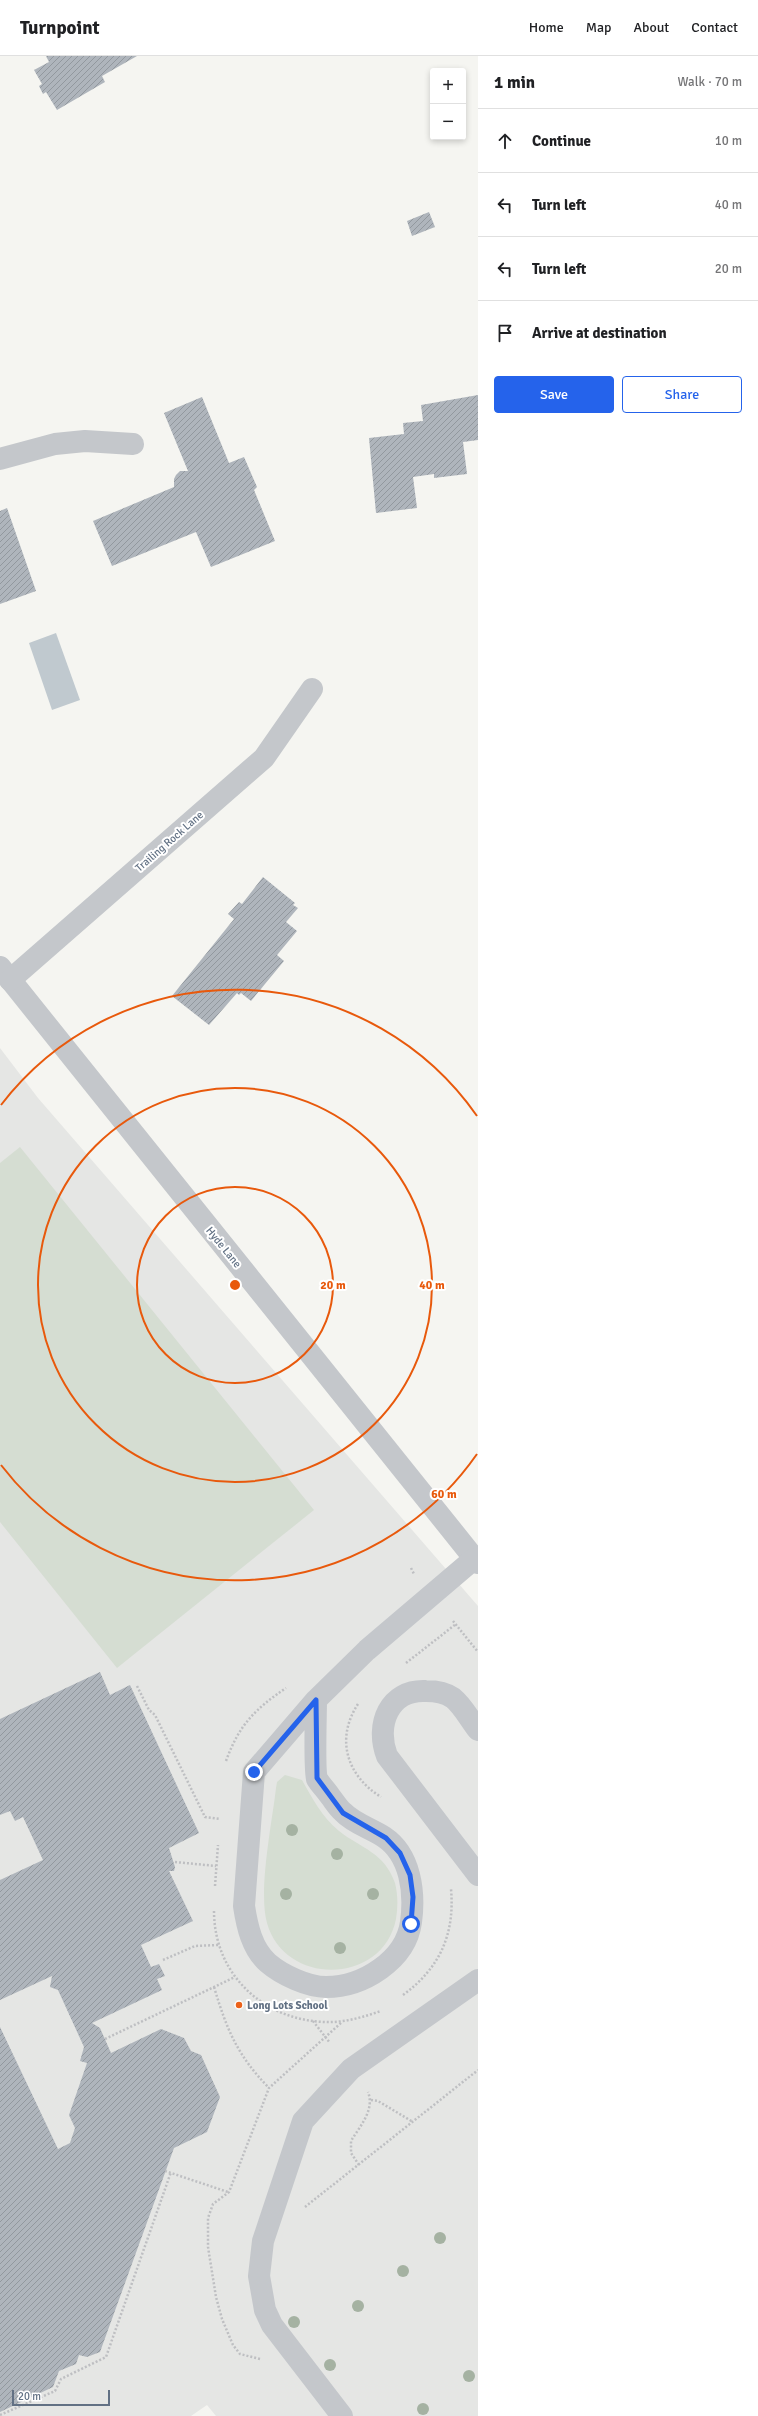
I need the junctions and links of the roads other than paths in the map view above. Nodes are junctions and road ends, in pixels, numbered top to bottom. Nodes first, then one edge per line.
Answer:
1 (133, 444) dead end
2 (0, 459) edge
3 (312, 689) dead end
4 (5, 974) edge
5 (476, 1561) edge
6 (316, 1700) junction
7 (478, 1730) edge
8 (478, 1876) edge
9 (478, 1980) edge
10 (342, 2416) edge

1 - 2 street
3 - 4 street, Trailing Rock Lane
4 - 5 street, Hyde Lane
5 - 6 street
6 - 6 street
7 - 8 street
9 - 10 street

